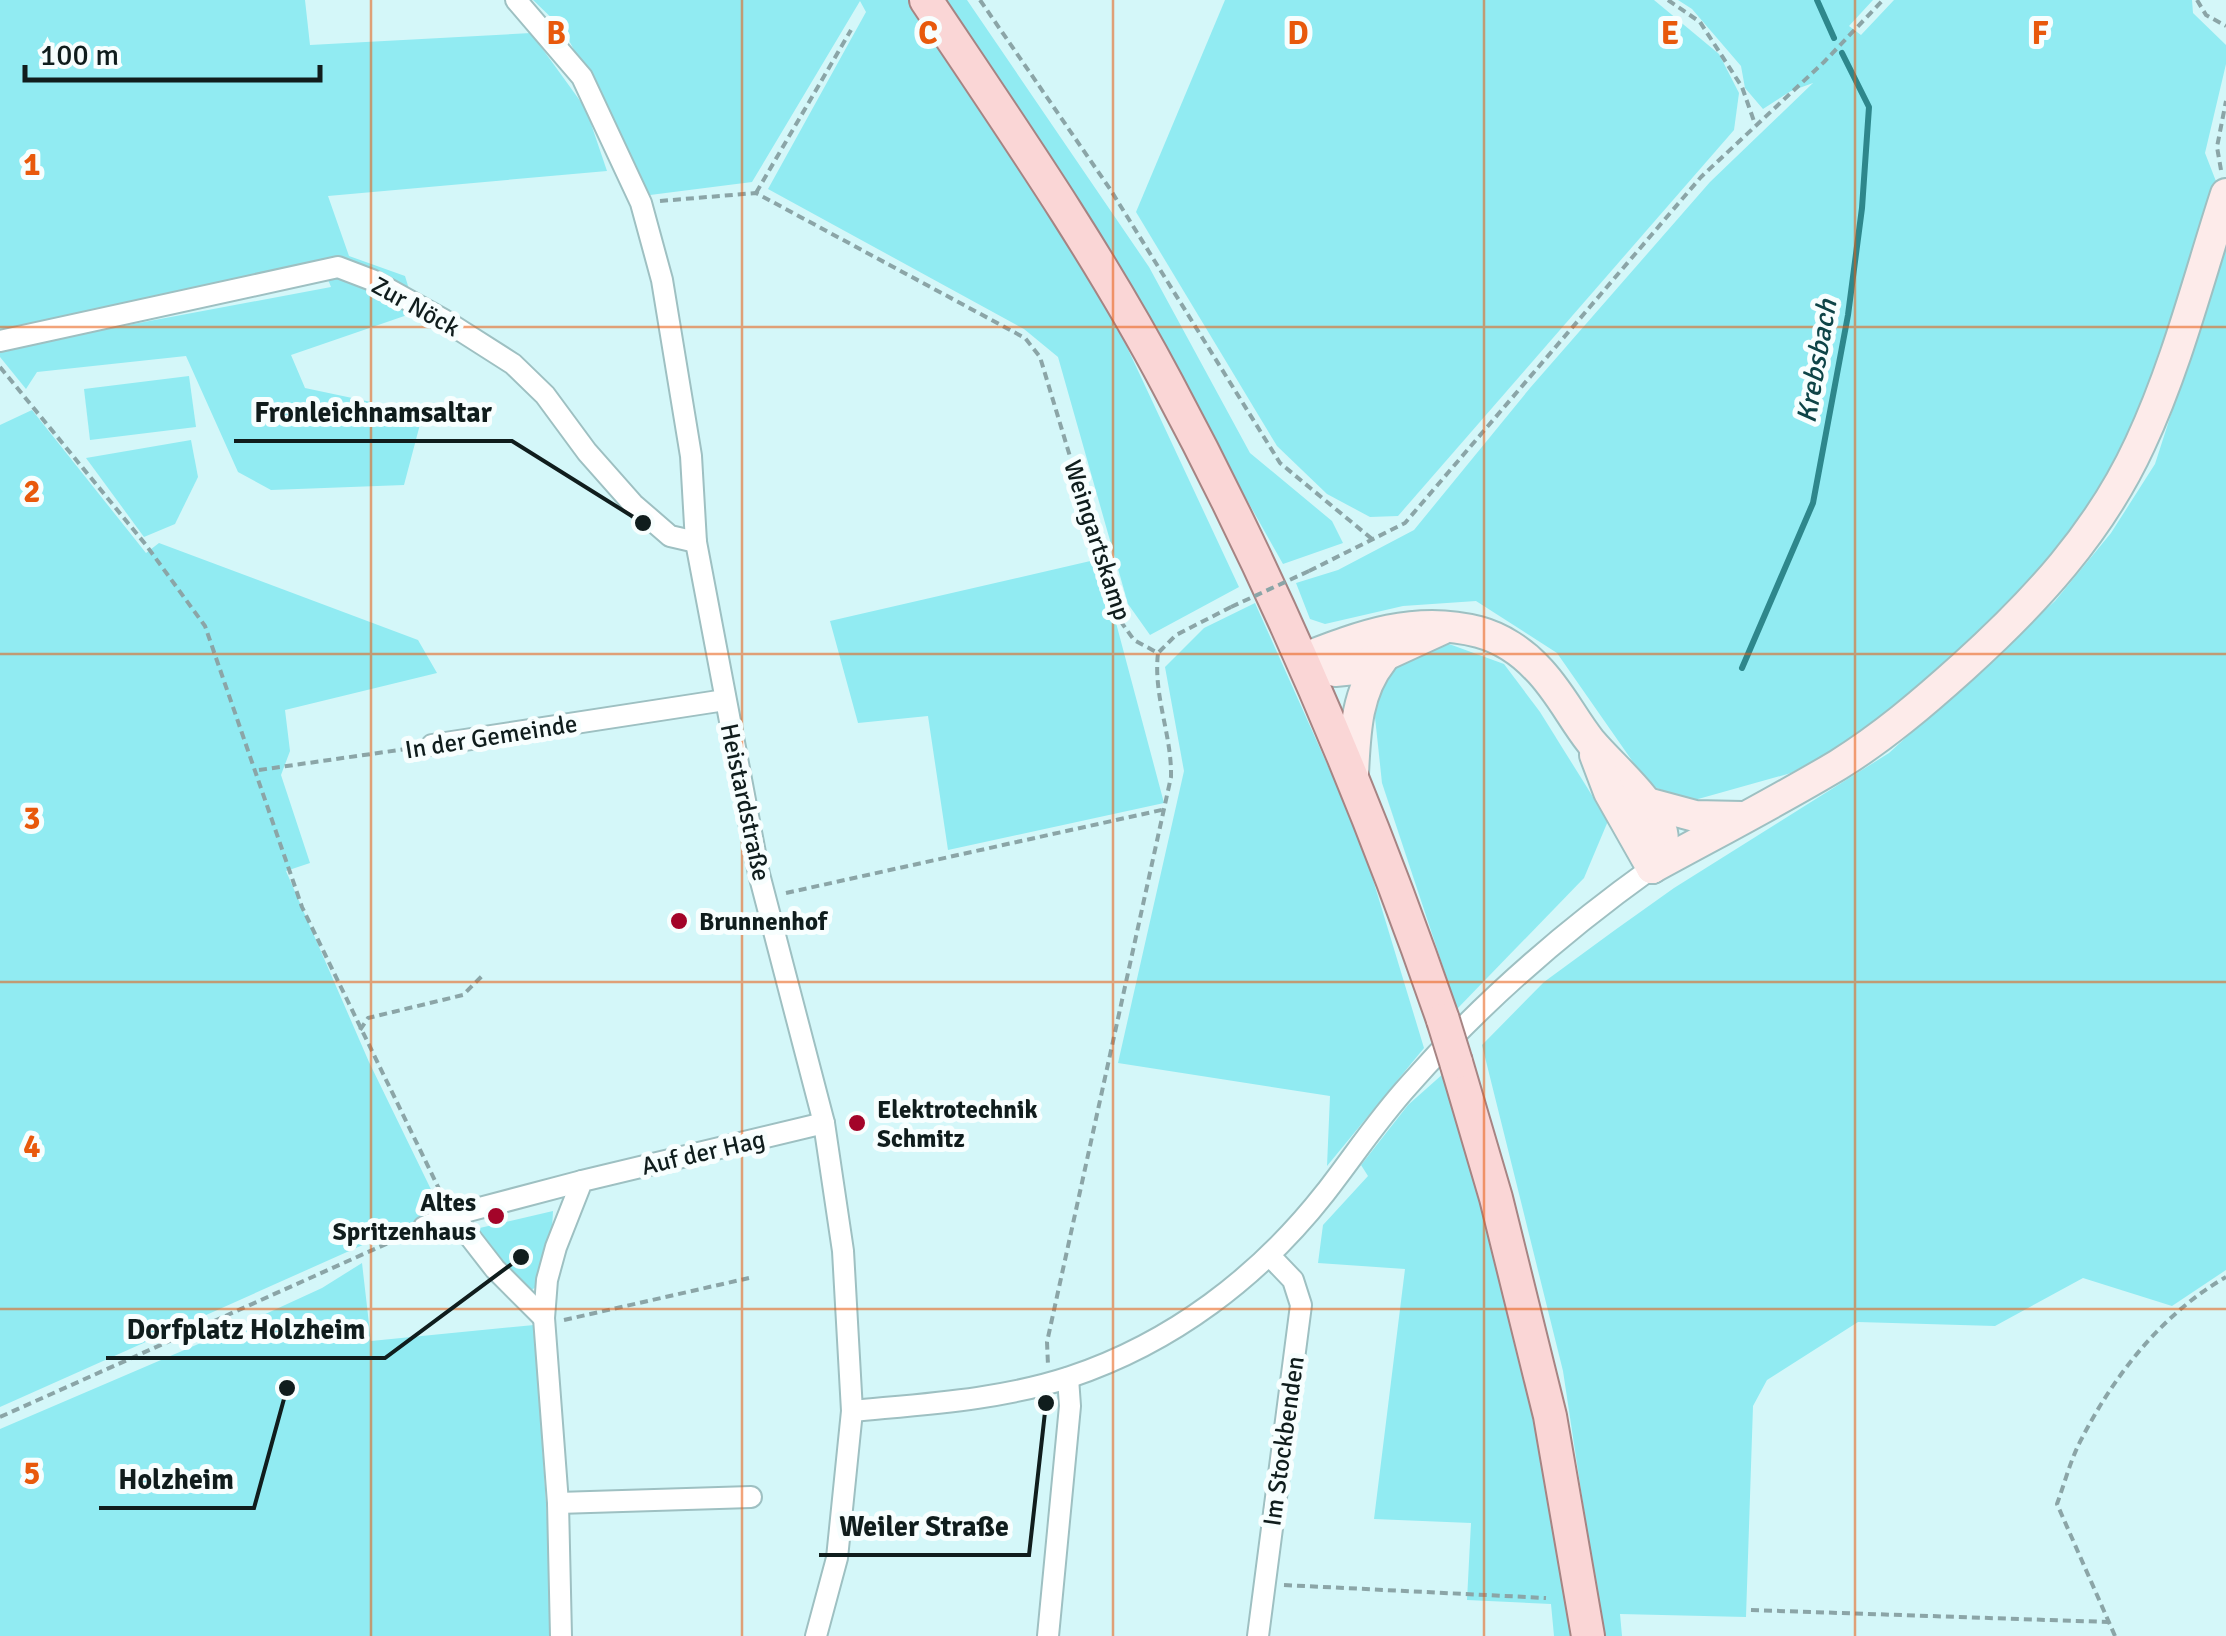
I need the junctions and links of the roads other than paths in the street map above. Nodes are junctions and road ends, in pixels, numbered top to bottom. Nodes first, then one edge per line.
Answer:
1 (516, 0) edge
2 (926, 0) edge
3 (2226, 194) edge
4 (0, 341) edge
5 (696, 542) junction
6 (1445, 628) junction
7 (1302, 658) junction
8 (1382, 660) junction
9 (725, 700) junction
10 (1589, 740) junction
11 (432, 745) road end
12 (1353, 774) junction
13 (1643, 802) junction
14 (1744, 817) junction
15 (1652, 868) junction
16 (824, 1123) junction
17 (582, 1181) junction
18 (452, 1215) junction
19 (424, 1228) road end
20 (1270, 1256) junction
21 (544, 1318) junction
22 (1060, 1379) junction
23 (852, 1411) junction
24 (751, 1497) dead end
25 (558, 1503) junction
26 (562, 1636) edge
27 (816, 1636) edge
28 (1048, 1636) edge
29 (1258, 1636) edge
30 (1588, 1636) edge

1 - 5 street, Heistardstraße
2 - 7 main road
3 - 14 main road
4 - 5 street, Zur Nöck
5 - 9 street, Heistardstraße
6 - 7 main road
6 - 8 main road
6 - 10 main road
7 - 8 main road
7 - 12 main road
8 - 12 main road
9 - 11 street, In der Gemeinde
9 - 16 street, Heistardstraße
10 - 13 main road
10 - 15 main road
12 - 30 main road, bridge
13 - 14 main road
13 - 15 main road
14 - 15 main road
15 - 20 street
16 - 17 street, Auf der Hag
16 - 23 street, Heistardstraße
17 - 18 street, Auf der Hag
17 - 21 street
18 - 19 street, Auf der Hag
18 - 21 street
20 - 22 street
20 - 29 street, Im Stockbenden
21 - 25 street
22 - 23 street
22 - 28 street
23 - 27 street, Heistardstraße
24 - 25 street
25 - 26 street

